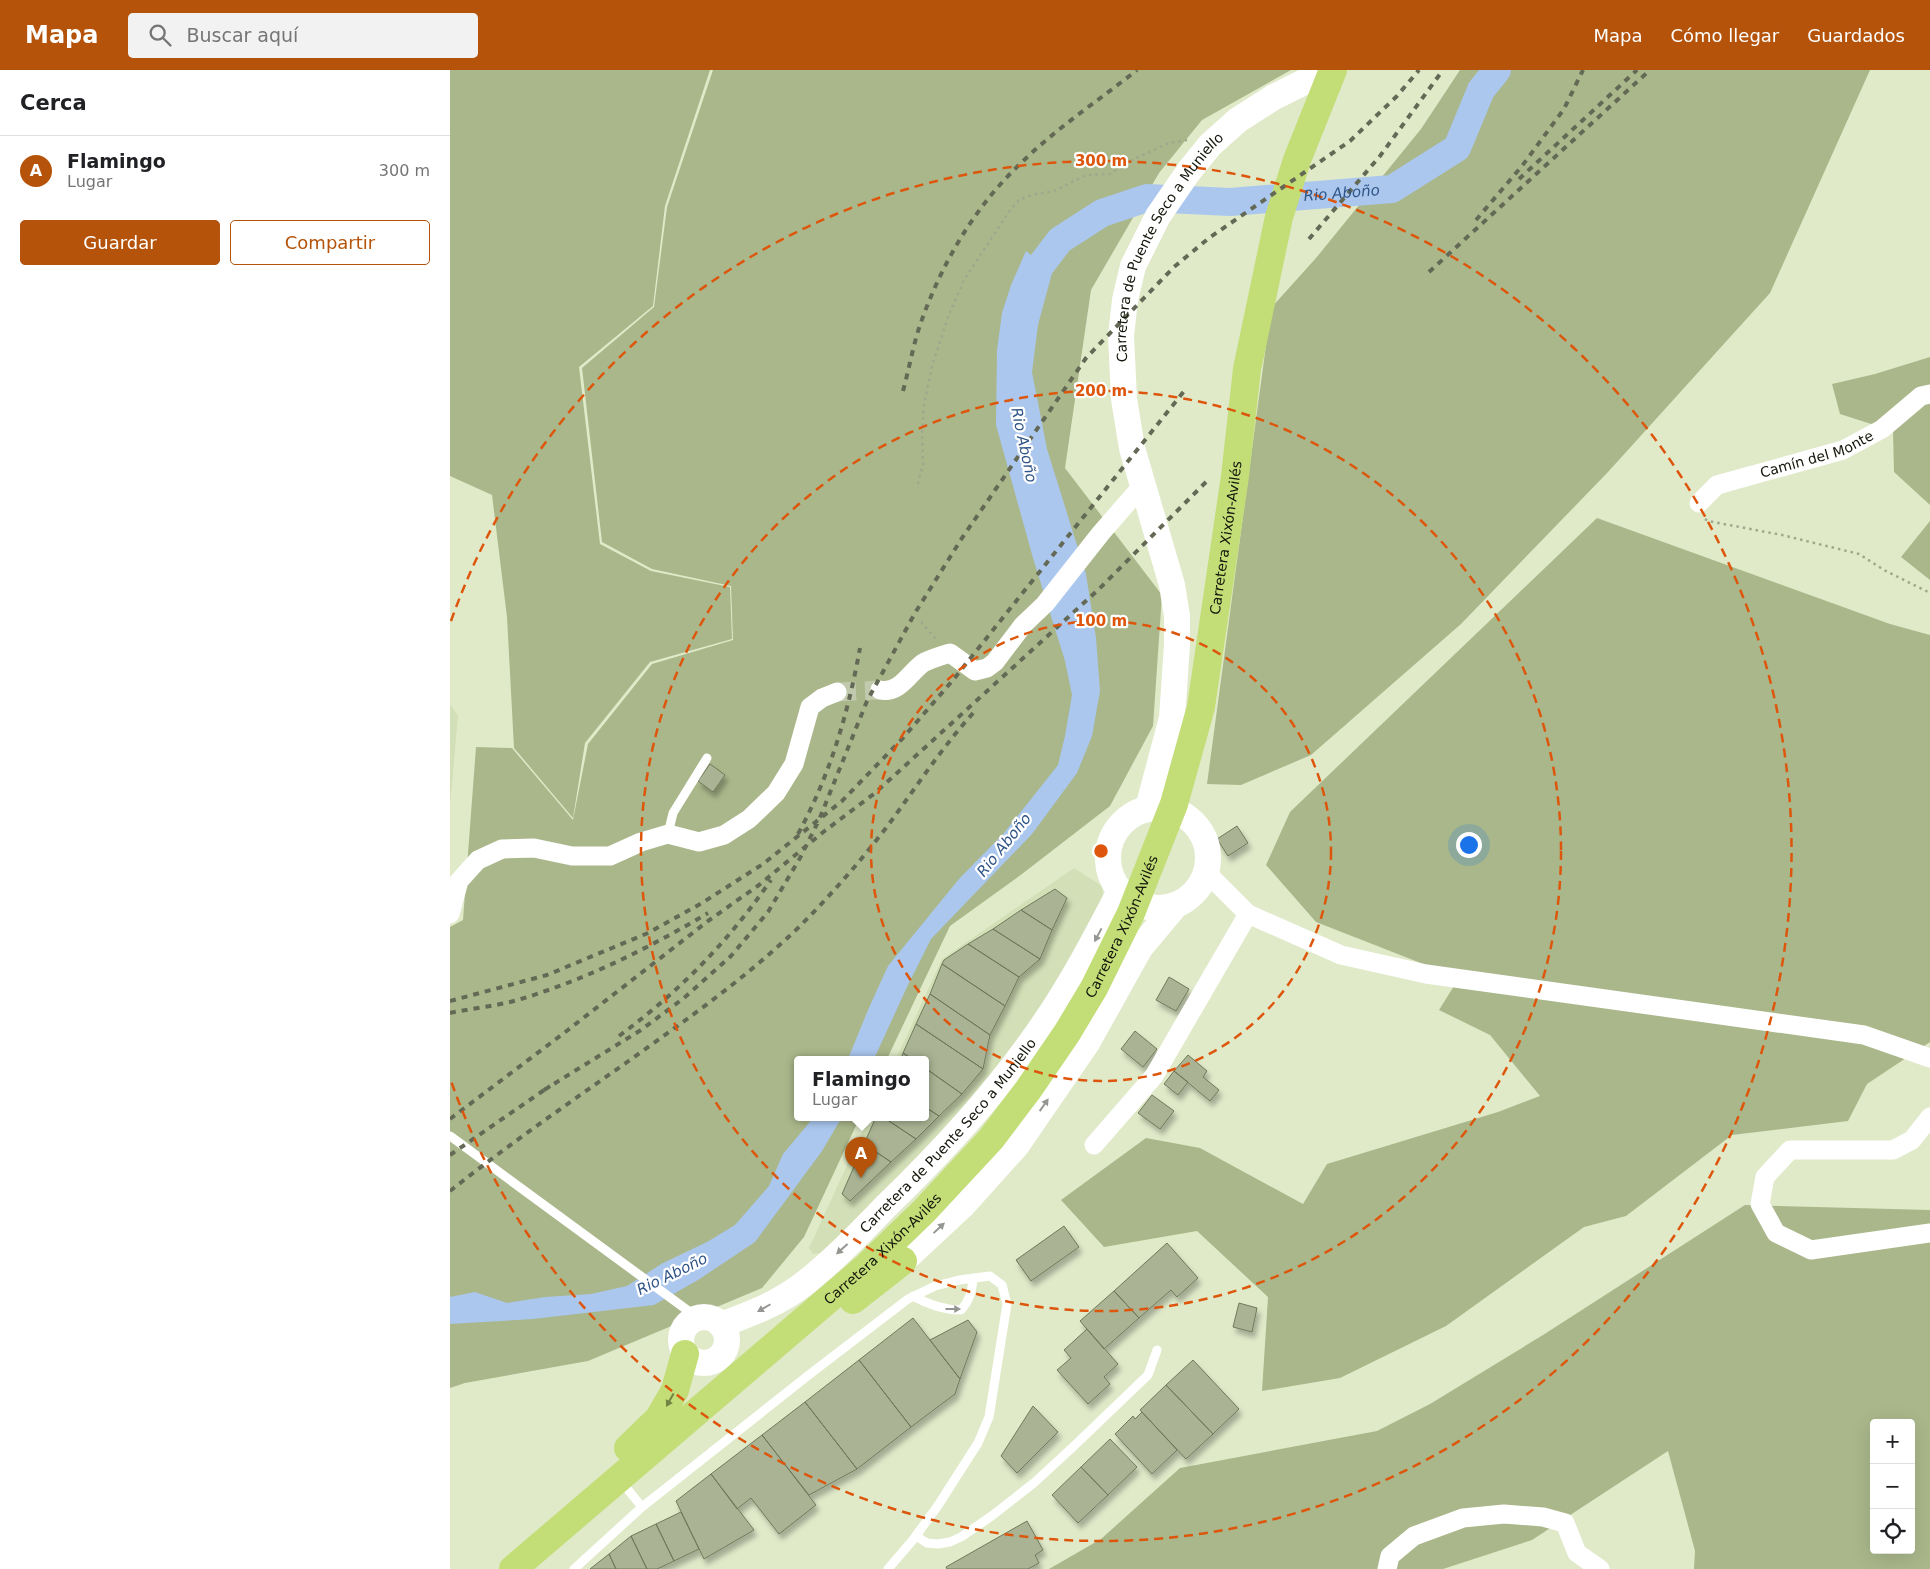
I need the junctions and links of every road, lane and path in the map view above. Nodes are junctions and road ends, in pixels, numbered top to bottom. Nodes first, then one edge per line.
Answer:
1 (1328, 70) edge
2 (1333, 70) edge
3 (1210, 145) junction
4 (1930, 394) edge
5 (918, 484) dead end
6 (1142, 486) junction
7 (1699, 503) joint
8 (1930, 593) edge
9 (921, 622) dead end
10 (955, 656) junction
11 (880, 690) tunnel mouth
12 (837, 692) tunnel mouth
13 (707, 758) dead end
14 (1148, 808) junction
15 (668, 834) junction
16 (1206, 872) junction
17 (1120, 892) junction
18 (1176, 905) junction
19 (450, 914) edge
20 (1248, 914) junction
21 (1930, 1058) edge
22 (1930, 1117) edge
23 (450, 1136) edge
24 (1094, 1145) dead end
25 (1930, 1233) edge
26 (903, 1261) joint
27 (973, 1278) junction
28 (913, 1296) junction
29 (700, 1316) junction
30 (1157, 1350) dead end
31 (685, 1354) junction
32 (681, 1426) junction
33 (618, 1478) junction
34 (642, 1507) junction
35 (916, 1536) junction
36 (515, 1567) edge
37 (574, 1569) edge
38 (888, 1569) edge
39 (1387, 1569) edge
40 (1600, 1569) edge

1 - 3 street, Carretera de Puente Seco a Muniello
2 - 32 highway, Carretera Xixón-Avilés
3 - 5 path
3 - 6 street, Carretera de Puente Seco a Muniello
4 - 7 street, Camín del Monte
6 - 10 street
6 - 14 street, Carretera de Puente Seco a Muniello
7 - 8 path
9 - 10 path
10 - 11 street
12 - 15 street
13 - 15 lane
14 - 16 street
14 - 17 street
15 - 19 street
16 - 18 street
16 - 20 street
17 - 18 street
17 -> 29 street, Carretera de Puente Seco a Muniello
26 -> 18 street
20 - 21 street
20 - 24 street
22 - 25 street
23 - 29 lane
26 - 32 highway
27 - 28 lane
28 -> 27 lane
27 - 35 lane
28 - 34 lane
29 - 31 street
29 - 31 street
30 - 35 lane
31 -> 36 highway
32 - 33 highway, Carretera Xixón-Avilés
33 - 34 lane
33 - 36 highway, Carretera Xixón-Avilés
34 - 37 lane
35 - 38 lane
39 - 40 street

